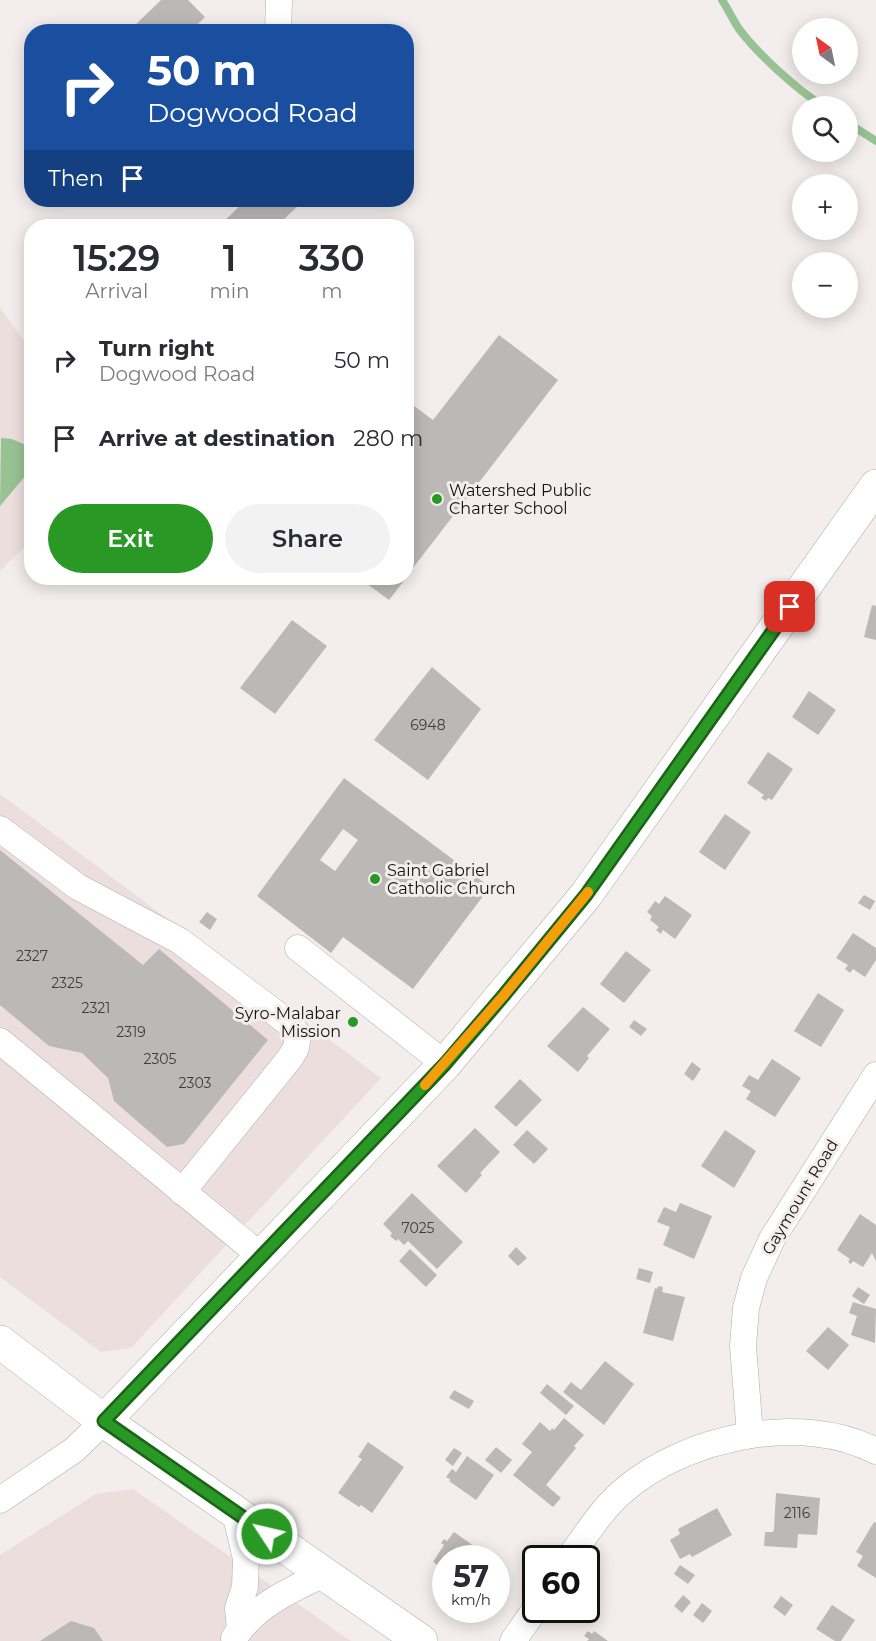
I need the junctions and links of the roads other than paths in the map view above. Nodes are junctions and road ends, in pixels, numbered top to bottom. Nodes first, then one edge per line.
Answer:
1 (279, 0) edge
2 (278, 24) edge
3 (871, 504) edge
4 (0, 829) edge
5 (298, 948) dead end
6 (0, 1041) edge
7 (445, 1064) junction
8 (876, 1075) edge
9 (182, 1192) junction
10 (261, 1256) junction
11 (0, 1342) edge
12 (104, 1421) junction
13 (750, 1435) junction
14 (876, 1451) edge
15 (0, 1500) edge
16 (234, 1512) junction
17 (578, 1545) edge
18 (324, 1574) junction
19 (526, 1623) edge
20 (244, 1637) edge
21 (421, 1641) edge
22 (513, 1641) edge

1 - 2 street
3 - 7 main road
4 - 9 street
5 - 7 street
6 - 9 street
7 - 10 main road
8 - 13 street, Gaymount Road
9 - 10 street
10 - 12 main road
11 - 12 main road
12 - 15 street
12 - 16 main road
13 - 14 street
13 - 17 street
16 - 18 main road
16 - 20 street
18 - 20 street
18 - 21 main road
19 - 22 street

